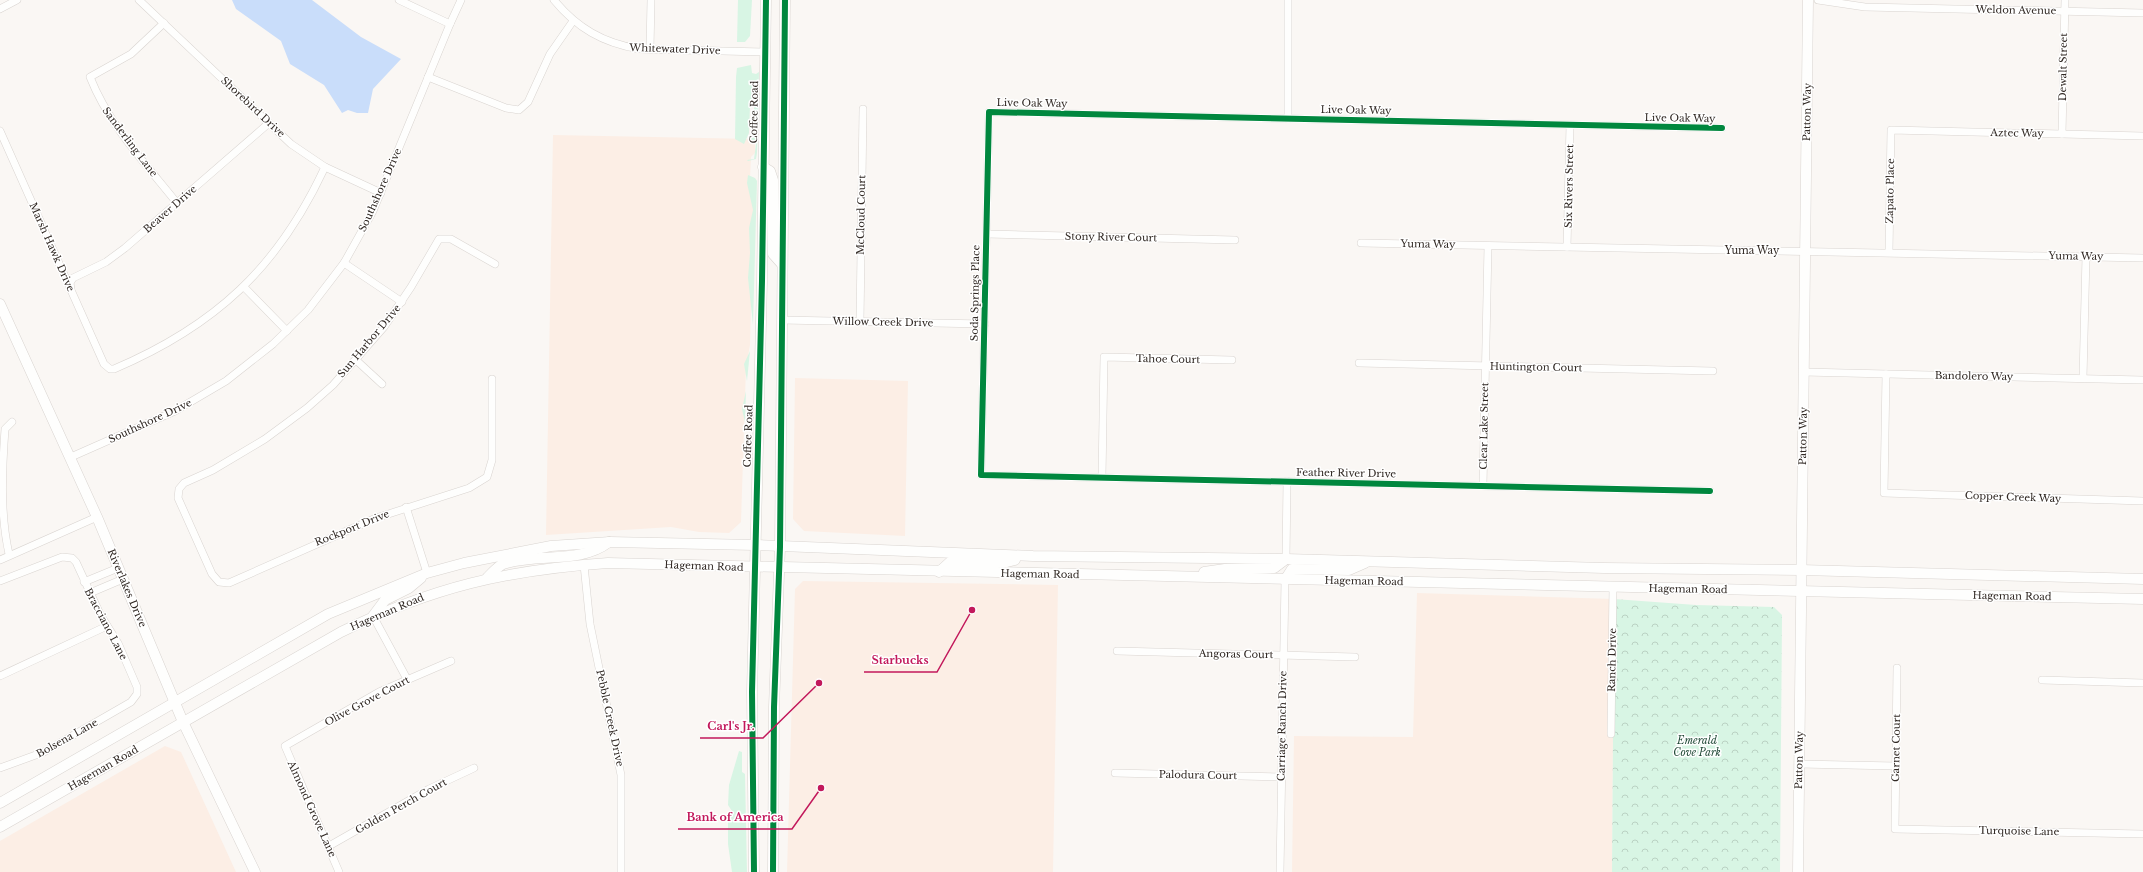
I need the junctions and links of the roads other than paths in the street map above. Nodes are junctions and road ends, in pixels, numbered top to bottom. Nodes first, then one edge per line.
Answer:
1 (17, 0) edge
2 (139, 0) edge
3 (398, 0) edge
4 (462, 0) edge
5 (554, 0) edge
6 (650, 0) edge
7 (766, 0) edge
8 (785, 0) edge
9 (1288, 0) edge
10 (1808, 0) edge
11 (1818, 0) edge
12 (1944, 0) edge
13 (2065, 0) edge
14 (1944, 9) junction
15 (0, 10) edge
16 (2064, 12) junction
17 (2143, 13) edge
18 (573, 20) junction
19 (164, 23) junction
20 (450, 24) junction
21 (650, 49) junction
22 (765, 52) junction
23 (428, 77) junction
24 (862, 109) dead end
25 (989, 112) joint
26 (1288, 119) junction
27 (269, 123) junction
28 (1570, 125) junction
29 (1722, 128) dead end
30 (1891, 130) joint
31 (0, 131) edge
32 (2062, 134) junction
33 (2143, 136) edge
34 (324, 167) junction
35 (764, 168) junction
36 (381, 193) junction
37 (177, 203) junction
38 (987, 234) junction
39 (1235, 240) dead end
40 (1361, 243) dead end
41 (1488, 246) junction
42 (1567, 247) junction
43 (1806, 250) junction
44 (1889, 252) junction
45 (2086, 256) junction
46 (2143, 258) edge
47 (344, 263) junction
48 (495, 264) dead end
49 (782, 264) junction
50 (244, 287) junction
51 (70, 289) junction
52 (402, 302) junction
53 (0, 304) edge
54 (781, 320) junction
55 (860, 322) junction
56 (985, 324) junction
57 (287, 331) junction
58 (356, 360) junction
59 (1232, 360) dead end
60 (1359, 363) dead end
61 (1485, 366) junction
62 (1713, 371) dead end
63 (1804, 372) junction
64 (1886, 374) junction
65 (2083, 378) junction
66 (492, 380) dead end
67 (2143, 380) edge
68 (382, 384) dead end
69 (12, 422) dead end
70 (71, 457) junction
71 (981, 475) joint
72 (1102, 477) junction
73 (1287, 481) junction
74 (1482, 486) junction
75 (1710, 491) dead end
76 (2143, 501) edge
77 (406, 507) junction
78 (97, 517) junction
79 (610, 542) junction
80 (755, 545) junction
81 (780, 547) junction
82 (9, 554) junction
83 (1032, 556) junction
84 (1286, 559) junction
85 (0, 560) edge
86 (1368, 562) junction
87 (584, 565) junction
88 (118, 568) junction
89 (754, 568) junction
90 (779, 568) junction
91 (1802, 570) junction
92 (939, 572) junction
93 (427, 573) junction
94 (1184, 576) junction
95 (487, 578) junction
96 (123, 579) junction
97 (2143, 579) edge
98 (1285, 580) junction
99 (0, 581) edge
100 (84, 582) junction
101 (219, 582) joint
102 (1613, 587) junction
103 (1801, 591) junction
104 (90, 593) junction
105 (2143, 593) edge
106 (2131, 598) junction
107 (2143, 599) edge
108 (373, 616) junction
109 (107, 626) junction
110 (1118, 651) dead end
111 (1284, 655) junction
112 (1355, 657) dead end
113 (451, 661) dead end
114 (1897, 668) dead end
115 (0, 676) edge
116 (407, 679) junction
117 (2042, 680) dead end
118 (2143, 682) edge
119 (131, 702) joint
120 (176, 703) junction
121 (183, 722) junction
122 (1611, 734) dead end
123 (285, 746) joint
124 (1799, 764) junction
125 (1896, 766) junction
126 (0, 768) edge
127 (474, 768) dead end
128 (1115, 773) dead end
129 (1282, 777) junction
130 (0, 803) edge
131 (0, 827) edge
132 (1895, 828) joint
133 (2143, 834) edge
134 (329, 846) junction
135 (255, 872) edge
136 (339, 872) edge
137 (621, 872) edge
138 (754, 872) edge
139 (773, 872) edge
140 (1280, 872) edge
141 (1798, 872) edge

1 - 15 street
2 - 19 street, Shorebird Drive
3 - 20 street
4 - 20 street, Southshore Drive
5 - 18 street, Whitewater Drive
6 - 21 street
7 - 22 main road, Coffee Road
8 - 49 main road
9 - 26 street
10 - 43 main road, Patton Way
11 - 14 street, Weldon Avenue
12 - 14 street
13 - 16 street, Dewalt Street
14 - 16 street, Weldon Avenue
16 - 17 street, Weldon Avenue
16 - 32 street, Dewalt Street
18 - 21 street, Whitewater Drive
18 - 23 street
19 - 27 street, Shorebird Drive
19 - 37 street, Sanderling Lane
20 - 23 street, Southshore Drive
21 - 22 street, Whitewater Drive
22 - 35 main road, Coffee Road
23 - 36 street, Southshore Drive
24 - 55 street, McCloud Court
25 - 26 street, Live Oak Way
25 - 38 street, Soda Springs Place
26 - 28 street, Live Oak Way
27 - 34 street, Shorebird Drive
27 - 37 street, Beaver Drive
28 - 29 street, Live Oak Way
28 - 42 street, Six Rivers Street
30 - 32 street, Aztec Way
30 - 44 street, Zapato Place
31 - 51 street, Marsh Hawk Drive
32 - 33 street, Aztec Way
34 - 36 street, Shorebird Drive
34 - 50 street
35 - 49 main road
35 - 80 main road, Coffee Road
36 - 47 street, Southshore Drive
37 - 51 street, Beaver Drive
38 - 39 street, Stony River Court
38 - 56 street, Soda Springs Place
40 - 41 street, Yuma Way
41 - 42 street, Yuma Way
41 - 61 street, Clear Lake Street
42 - 43 street, Yuma Way
43 - 44 street, Yuma Way
43 - 63 main road, Patton Way
44 - 45 street, Yuma Way
45 - 46 street, Yuma Way
45 - 65 street
47 - 52 street
47 - 57 street, Southshore Drive
48 - 52 street, Sun Harbor Drive
49 - 54 main road
50 - 51 street, Marsh Hawk Drive
50 - 57 street
52 - 58 street, Sun Harbor Drive
53 - 70 main road, Riverlakes Drive
54 - 55 street, Willow Creek Drive
54 - 81 main road
55 - 56 street, Willow Creek Drive
56 - 71 street, Soda Springs Place
57 - 70 street, Southshore Drive
58 - 68 street
58 - 101 street, Sun Harbor Drive
59 - 72 street, Tahoe Court
60 - 61 street, Huntington Court
61 - 62 street, Huntington Court
61 - 74 street, Clear Lake Street
63 - 64 street, Bandolero Way
63 - 91 main road, Patton Way
64 - 65 street, Bandolero Way
64 - 76 street, Copper Creek Way
65 - 67 street, Bandolero Way
66 - 77 street, Rockport Drive
69 - 82 street
70 - 78 main road, Riverlakes Drive
71 - 72 street, Feather River Drive
72 - 73 street, Feather River Drive
73 - 74 street, Feather River Drive
73 - 84 street
74 - 75 street, Feather River Drive
77 - 93 street
77 - 101 street, Rockport Drive
78 - 82 street
78 - 88 main road, Riverlakes Drive
79 - 80 main road, Hageman Road
79 - 93 main road, Hageman Road
79 - 95 main road
80 - 81 main road, Hageman Road
80 - 89 main road, Coffee Road
81 - 83 main road, Hageman Road
81 - 90 main road
82 - 85 street
83 - 84 main road, Hageman Road
83 - 92 main road
84 - 86 main road, Hageman Road
84 - 94 main road
86 - 91 main road, Hageman Road
86 - 98 main road
87 - 89 main road, Hageman Road
87 - 95 main road, Hageman Road
87 - 137 street, Pebble Creek Drive
88 - 96 main road, Riverlakes Drive
88 - 100 street
89 - 90 main road, Hageman Road
89 - 138 main road, Coffee Road
90 - 92 main road, Hageman Road
90 - 139 main road
91 - 97 main road, Hageman Road
91 - 103 main road, Patton Way
92 - 94 main road, Hageman Road
93 - 108 main road
93 - 120 main road, Hageman Road
94 - 98 main road, Hageman Road
95 - 108 main road, Hageman Road
96 - 104 street
96 - 120 main road, Riverlakes Drive
98 - 102 main road, Hageman Road
98 - 111 street, Carriage Ranch Drive
99 - 100 street, Bracciano Lane
100 - 104 street, Bracciano Lane
102 - 103 main road, Hageman Road
102 - 122 street, Ranch Drive
103 - 106 main road, Hageman Road
103 - 124 main road, Patton Way
104 - 109 street, Bracciano Lane
105 - 106 main road
106 - 107 main road, Hageman Road
108 - 116 street
108 - 121 main road, Hageman Road
109 - 115 street
109 - 119 street, Bracciano Lane
110 - 111 street, Angoras Court
111 - 112 street, Angoras Court
111 - 129 street, Carriage Ranch Drive
113 - 116 street, Olive Grove Court
114 - 125 street, Garnet Court
116 - 123 street, Olive Grove Court
117 - 118 street
119 - 126 street, Bolsena Lane
120 - 121 main road, Riverlakes Drive
120 - 130 main road, Hageman Road
121 - 131 main road, Hageman Road
121 - 135 main road, Riverlakes Drive
123 - 134 street, Almond Grove Lane
124 - 125 street
124 - 141 main road, Patton Way
125 - 132 street, Garnet Court
127 - 134 street, Golden Perch Court
128 - 129 street, Palodura Court
129 - 140 street, Carriage Ranch Drive
132 - 133 street, Turquoise Lane
134 - 136 street, Almond Grove Lane

